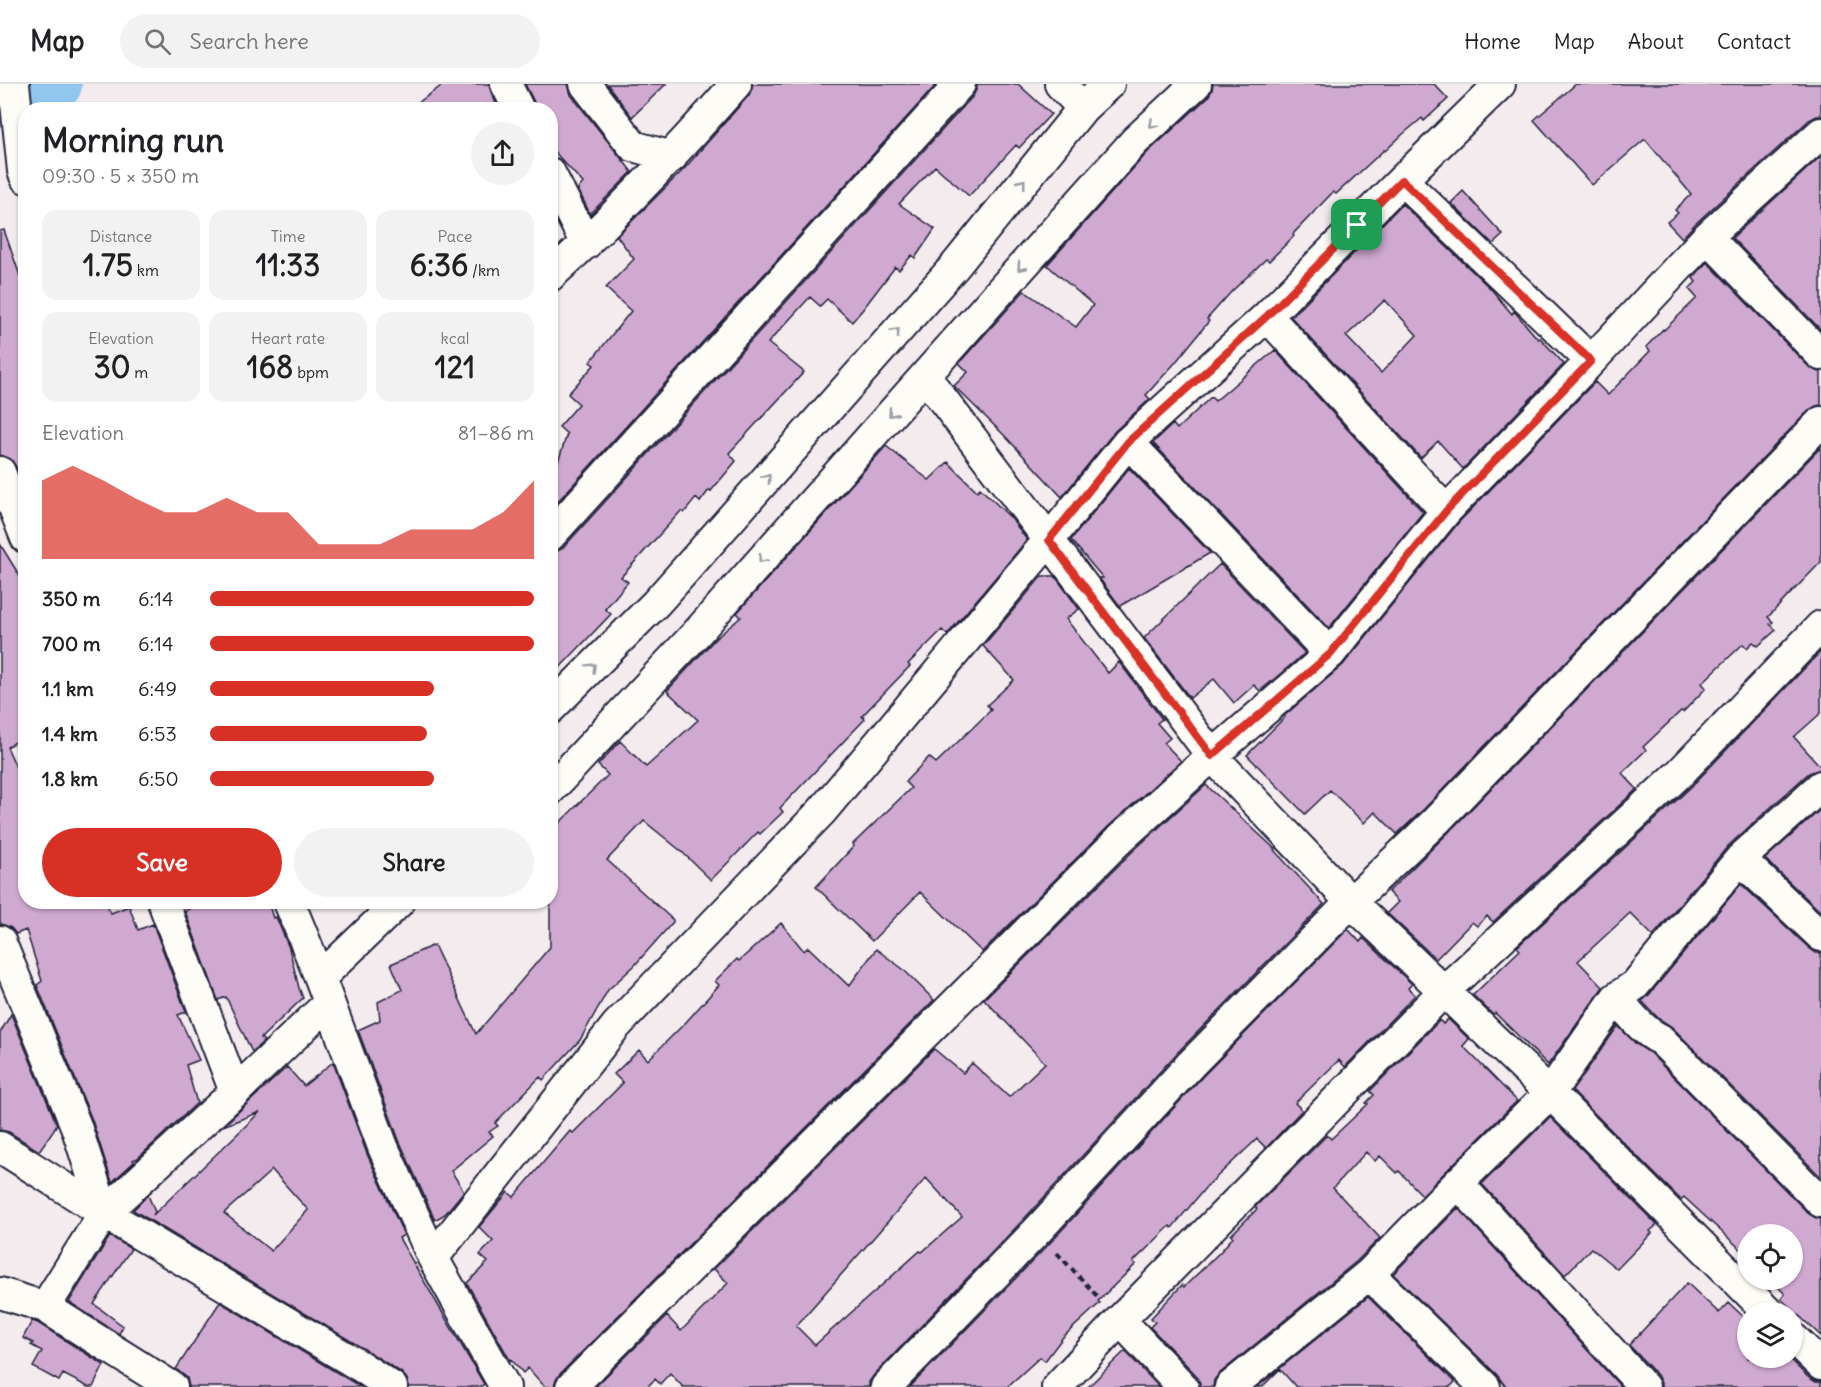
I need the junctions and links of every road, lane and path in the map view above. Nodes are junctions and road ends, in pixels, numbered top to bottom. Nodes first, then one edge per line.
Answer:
1 (14, 84) edge
2 (585, 84) edge
3 (736, 84) edge
4 (960, 84) edge
5 (1060, 84) edge
6 (1109, 84) edge
7 (1196, 84) edge
8 (1500, 84) edge
9 (1083, 108) junction
10 (18, 120) edge
11 (1821, 134) edge
12 (672, 157) junction
13 (1402, 180) junction
14 (558, 189) edge
15 (1707, 237) junction
16 (586, 244) junction
17 (558, 269) edge
18 (1267, 316) junction
19 (1821, 355) edge
20 (1591, 361) junction
21 (925, 376) junction
22 (1821, 422) edge
23 (1128, 442) junction
24 (0, 472) edge
25 (1446, 511) junction
26 (18, 518) edge
27 (558, 527) edge
28 (1049, 540) junction
29 (1821, 626) edge
30 (1330, 654) junction
31 (558, 701) edge
32 (1212, 756) junction
33 (558, 781) edge
34 (1821, 786) edge
35 (1740, 859) junction
36 (1351, 902) junction
37 (166, 909) edge
38 (292, 909) edge
39 (393, 909) edge
40 (1821, 936) edge
41 (0, 941) edge
42 (324, 991) junction
43 (1444, 991) junction
44 (1616, 998) junction
45 (234, 1092) junction
46 (1550, 1093) junction
47 (0, 1147) edge
48 (1458, 1183) junction
49 (1821, 1202) edge
50 (104, 1213) junction
51 (1037, 1231) junction
52 (433, 1258) junction
53 (1369, 1274) junction
54 (0, 1293) edge
55 (1758, 1302) edge
56 (45, 1307) junction
57 (1120, 1320) junction
58 (1803, 1348) edge
59 (1821, 1365) edge
60 (172, 1387) edge
61 (392, 1387) edge
62 (505, 1387) edge
63 (571, 1387) edge
64 (886, 1387) edge
65 (1057, 1387) edge
66 (1183, 1387) edge
67 (1230, 1387) edge
68 (1485, 1387) edge
69 (1644, 1387) edge

1 - 10 street
2 - 12 street
3 - 12 street
4 - 27 street
5 - 9 street
6 - 9 street
7 -> 21 street
8 - 13 street
31 -> 9 street
11 - 15 street
12 - 16 street
13 - 18 street
13 - 20 street
14 - 16 street
15 - 19 street
15 - 20 street
16 - 17 street
18 - 23 street
18 - 25 street
20 - 25 street
21 - 28 street
21 -> 33 street
22 - 36 street
23 - 28 street
23 - 30 street
24 - 26 street
25 - 30 street
28 - 32 street
28 - 52 street
29 - 43 street
30 - 32 street
32 - 36 street
32 - 63 street
34 - 35 street
35 - 40 street
35 - 44 street
36 - 43 street
36 - 51 street
37 - 45 street
38 - 42 street
39 - 42 street
41 - 50 street
42 - 45 street
42 - 52 street
43 - 46 street
43 - 57 street
44 - 46 street
44 - 49 street
45 - 50 street
46 - 48 street
46 - 55 street
47 - 50 street
48 - 53 street
48 - 69 street
50 - 56 street
50 - 61 street
51 - 57 path
51 - 64 street
52 - 62 street
53 - 67 street
53 - 68 street
54 - 56 street
56 - 60 street
57 - 65 street
57 - 66 street
58 - 59 street

